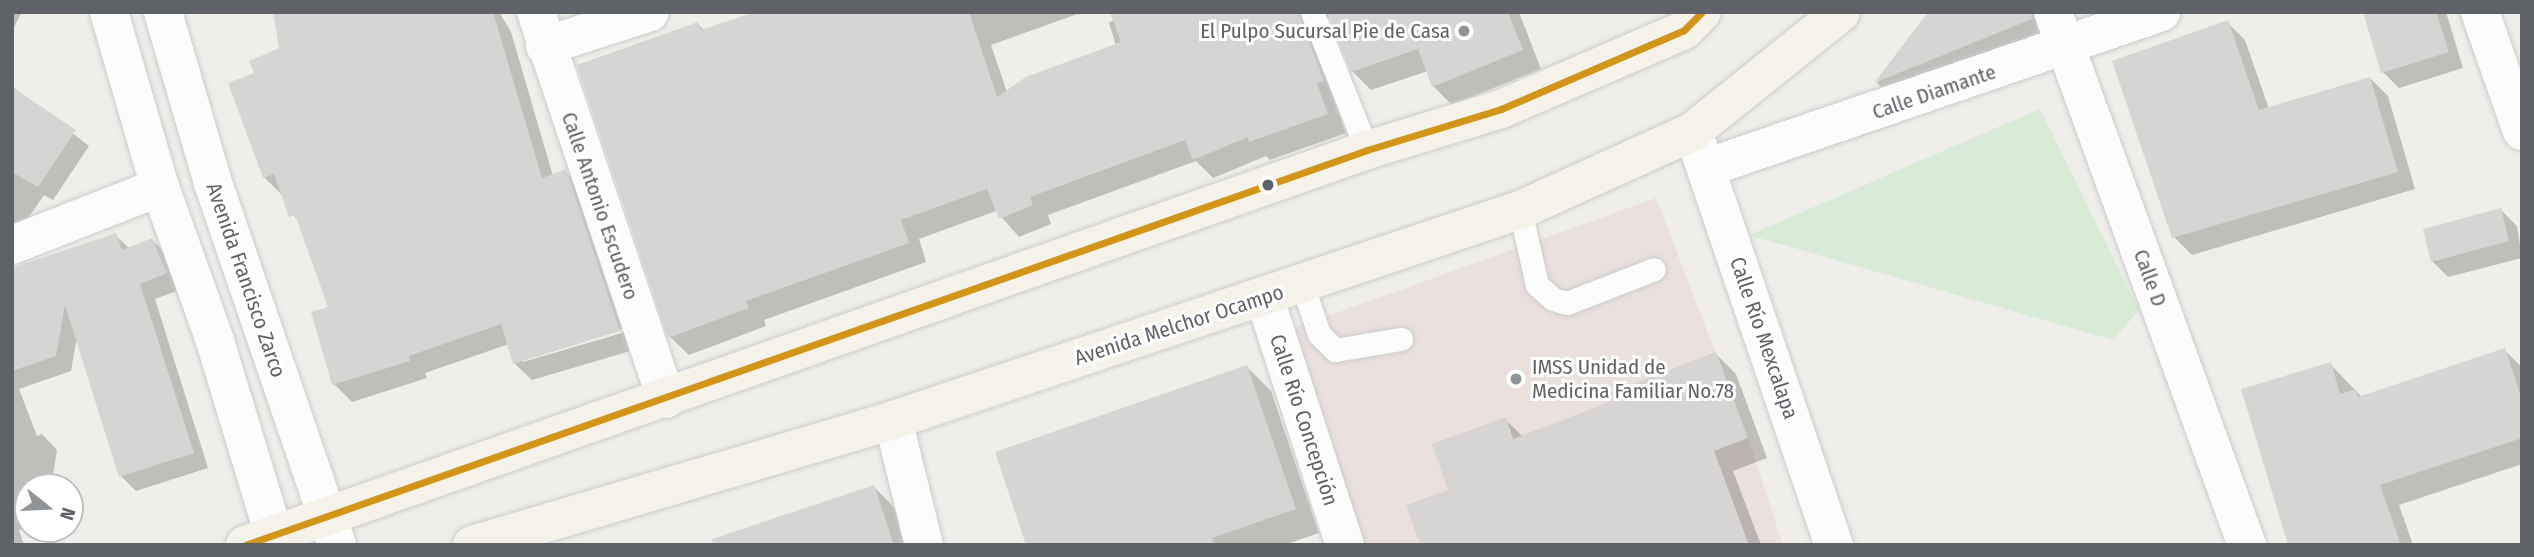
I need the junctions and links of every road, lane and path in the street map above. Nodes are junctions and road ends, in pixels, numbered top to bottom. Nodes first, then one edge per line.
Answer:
1 (109, 12) edge
2 (163, 12) edge
3 (650, 12) edge
4 (1312, 12) edge
5 (1702, 12) edge
6 (1841, 12) edge
7 (2053, 12) edge
8 (2161, 12) edge
9 (2480, 12) edge
10 (541, 29) edge
11 (2066, 47) junction
12 (2522, 131) edge
13 (1692, 132) junction
14 (1367, 150) junction
15 (1706, 168) junction
16 (160, 187) junction
17 (1520, 210) junction
18 (12, 245) edge
19 (1654, 269) dead end
20 (1302, 284) junction
21 (1264, 296) junction
22 (1401, 339) dead end
23 (666, 399) junction
24 (893, 420) junction
25 (332, 531) edge
26 (265, 542) edge
27 (472, 545) edge
28 (923, 545) edge
29 (1345, 545) edge
30 (1834, 545) edge
31 (2247, 545) edge

1 - 16 street
2 - 25 street, Avenida Francisco Zarco
3 - 10 street
4 - 14 lane
5 - 14 main road
6 - 13 main road, Avenida Melchor Ocampo
7 - 11 street, Calle D
8 - 11 street, Calle Diamante
9 - 12 street
10 - 23 street, Calle Antonio Escudero
11 - 15 street, Calle Diamante
11 - 31 street, Calle D
13 - 15 street, Calle Río Mexcalapa
13 - 17 main road, Avenida Melchor Ocampo
14 - 23 main road
15 - 30 street, Calle Río Mexcalapa
16 - 18 street
16 - 26 street
17 - 19 lane
17 - 20 main road, Avenida Melchor Ocampo
20 - 21 main road, Avenida Melchor Ocampo
20 - 22 lane
21 - 24 main road, Avenida Melchor Ocampo
21 - 29 street, Calle Río Concepción
23 - 25 main road
24 - 27 main road, Avenida Melchor Ocampo
24 - 28 street
25 - 26 main road

